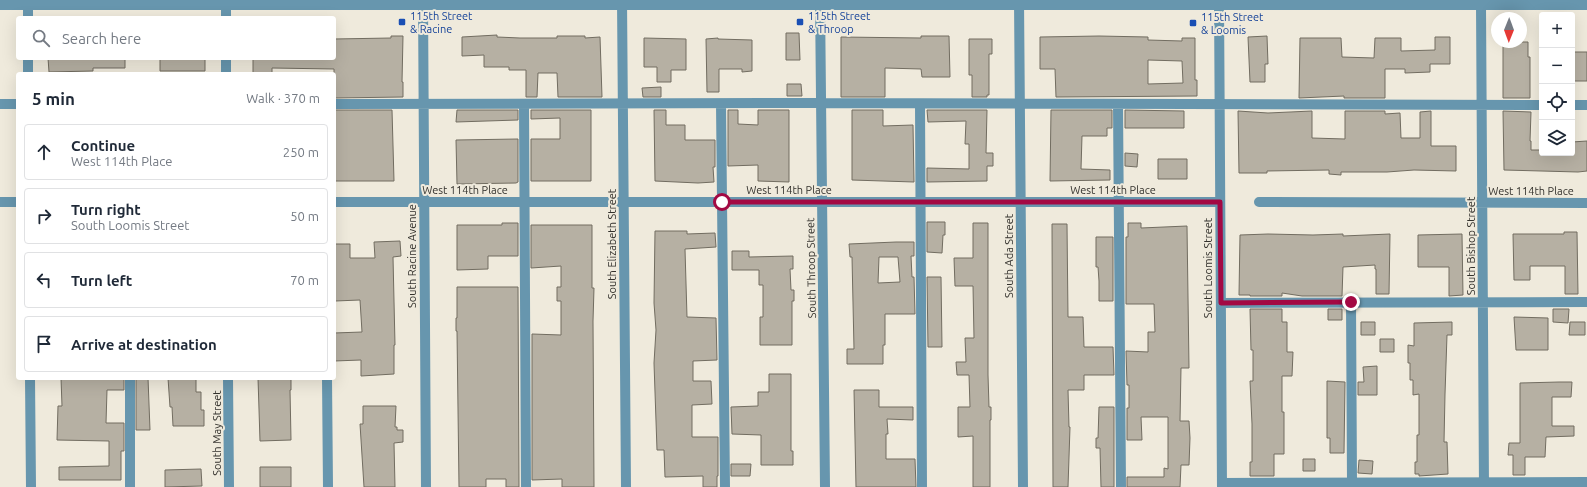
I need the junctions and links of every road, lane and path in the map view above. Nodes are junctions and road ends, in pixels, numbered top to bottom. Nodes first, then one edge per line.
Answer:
1 (28, 3) edge
2 (226, 3) edge
3 (423, 3) edge
4 (622, 3) edge
5 (820, 3) edge
6 (1019, 3) edge
7 (1219, 3) edge
8 (1415, 3) edge
9 (0, 5) edge
10 (1481, 5) junction
11 (1587, 5) edge
12 (28, 16) edge
13 (226, 16) edge
14 (28, 60) edge
15 (226, 60) edge
16 (28, 72) edge
17 (226, 72) edge
18 (623, 103) junction
19 (821, 103) junction
20 (0, 104) edge
21 (16, 104) edge
22 (336, 104) edge
23 (423, 104) junction
24 (524, 104) junction
25 (721, 104) junction
26 (920, 104) junction
27 (1219, 104) junction
28 (1020, 105) junction
29 (1118, 105) junction
30 (1482, 105) junction
31 (1539, 105) edge
32 (1575, 105) edge
33 (1587, 105) edge
34 (0, 202) edge
35 (16, 202) edge
36 (336, 202) edge
37 (424, 202) junction
38 (524, 202) junction
39 (624, 202) junction
40 (722, 202) junction
41 (822, 202) junction
42 (920, 202) junction
43 (1021, 202) junction
44 (1119, 202) junction
45 (1220, 202) junction
46 (1259, 202) dead end
47 (1482, 203) junction
48 (1587, 203) edge
49 (1351, 302) junction
50 (1483, 302) junction
51 (1587, 302) edge
52 (1221, 303) junction
53 (30, 380) edge
54 (130, 380) edge
55 (228, 380) edge
56 (327, 380) edge
57 (1587, 482) edge
58 (1352, 483) junction
59 (1222, 485) edge
60 (1484, 485) edge
61 (31, 487) edge
62 (130, 487) edge
63 (229, 487) edge
64 (328, 487) edge
65 (426, 487) edge
66 (526, 487) edge
67 (626, 487) edge
68 (724, 487) edge
69 (825, 487) edge
70 (922, 487) edge
71 (1023, 487) edge
72 (1121, 487) edge

1 - 2 street
1 - 9 street
1 - 12 street
2 - 3 street
2 - 13 street
3 - 4 street
3 - 23 street, South Racine Avenue
4 - 5 street
4 - 18 street, South Elizabeth Street
5 - 6 street
5 - 19 street, South Throop Street
6 - 7 street
6 - 28 street, South Ada Street
7 - 8 street
7 - 27 street, South Loomis Street
8 - 10 street
10 - 11 street
10 - 30 street, South Bishop Street
14 - 16 street
15 - 17 street
18 - 24 street
18 - 25 street
18 - 39 street, South Elizabeth Street
19 - 25 street
19 - 26 street
19 - 41 street, South Throop Street
20 - 21 street
22 - 23 street
23 - 24 street
23 - 37 street, South Racine Avenue
24 - 38 street
25 - 40 street
26 - 28 street
26 - 42 street
27 - 29 street
27 - 30 street
27 - 45 street, South Loomis Street
28 - 29 street
28 - 43 street, South Ada Street
29 - 44 street
30 - 31 street
30 - 47 street, South Bishop Street
32 - 33 street
34 - 35 street
36 - 37 street, West 114th Place
37 - 38 street, West 114th Place
37 - 65 street, South Racine Avenue
38 - 39 street, West 114th Place
38 - 66 street
39 - 40 street, West 114th Place
39 - 67 street, South Elizabeth Street
40 - 41 street, West 114th Place
40 - 68 street
41 - 42 street, West 114th Place
41 - 69 street, South Throop Street
42 - 43 street, West 114th Place
42 - 70 street
43 - 44 street, West 114th Place
43 - 71 street, South Ada Street
44 - 45 street, West 114th Place
44 - 72 street
45 - 52 street, South Loomis Street
46 - 47 street, West 114th Place
47 - 48 street, West 114th Place
47 - 50 street, South Bishop Street
49 - 50 street
49 - 52 street
49 - 58 street
50 - 51 street
50 - 60 street, South Bishop Street
52 - 59 street, South Loomis Street
53 - 61 street
54 - 62 street
55 - 63 street, South May Street
56 - 64 street
57 - 60 street
58 - 59 street
58 - 60 street

